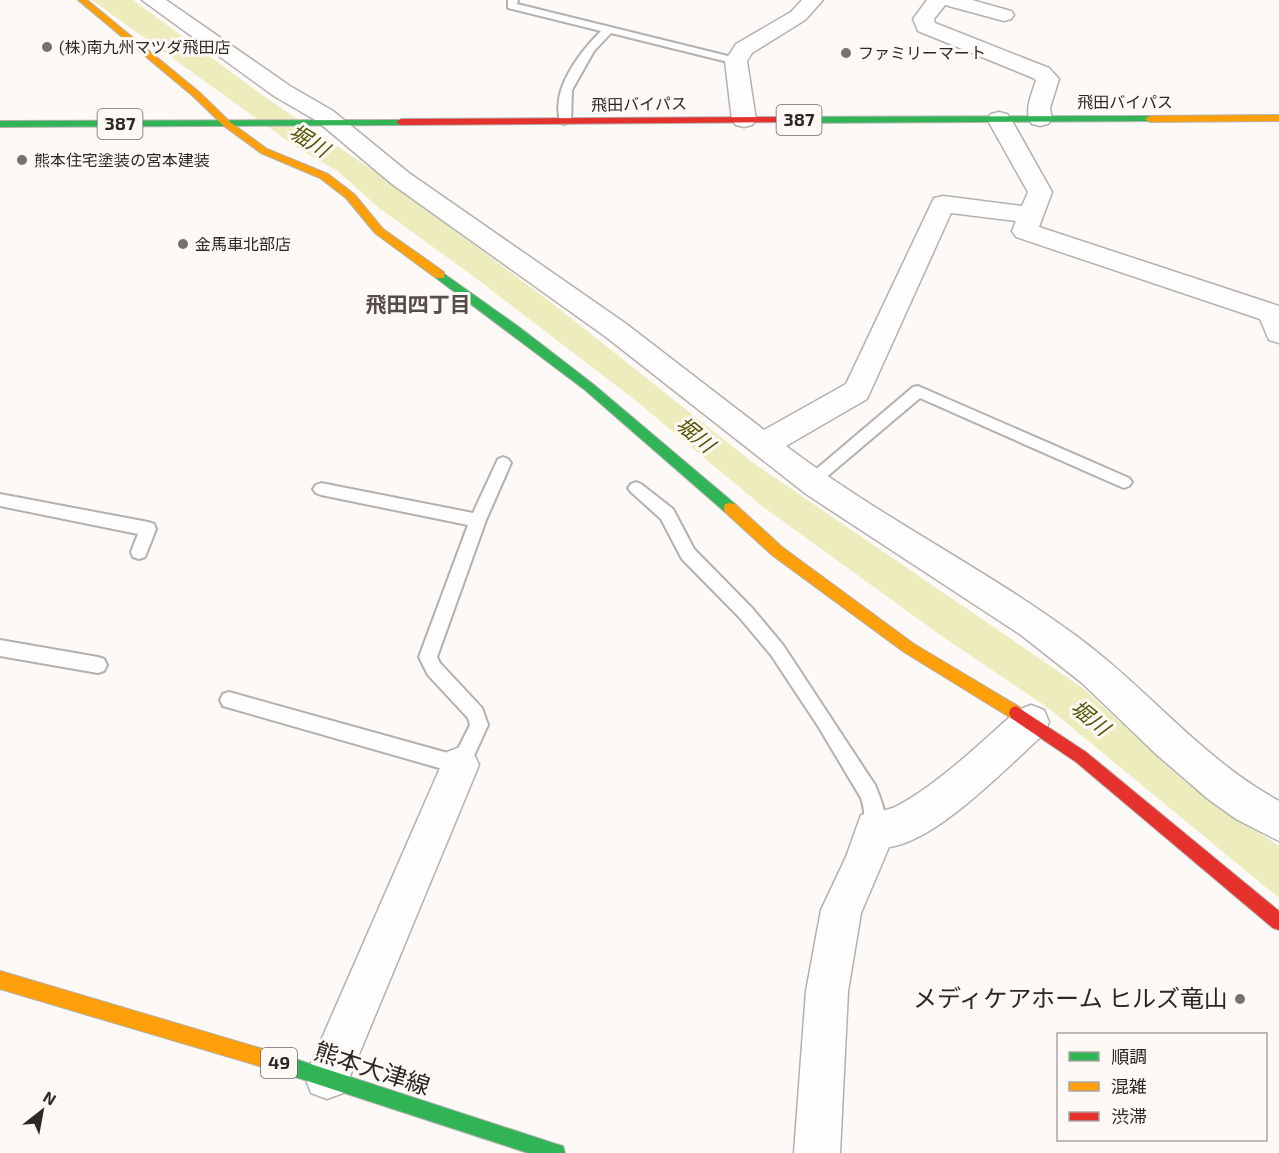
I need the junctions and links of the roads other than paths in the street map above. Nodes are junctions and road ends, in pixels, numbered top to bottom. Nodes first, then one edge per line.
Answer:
1 (82, 0) edge
2 (152, 0) edge
3 (513, 0) edge
4 (813, 0) edge
5 (938, 0) edge
6 (950, 0) edge
7 (1004, 15) dead end
8 (608, 30) junction
9 (736, 61) junction
10 (1279, 118) edge
11 (999, 119) junction
12 (1040, 119) junction
13 (744, 120) junction
14 (565, 121) junction
15 (327, 123) junction
16 (0, 124) edge
17 (233, 124) junction
18 (1031, 215) junction
19 (1279, 333) edge
20 (763, 445) junction
21 (503, 464) dead end
22 (812, 481) junction
23 (1124, 482) dead end
24 (636, 488) dead end
25 (321, 489) dead end
26 (0, 500) edge
27 (478, 520) junction
28 (139, 552) dead end
29 (0, 648) edge
30 (98, 665) dead end
31 (229, 700) dead end
32 (1031, 722) junction
33 (460, 765) junction
34 (1279, 822) edge
35 (875, 829) junction
36 (1279, 922) edge
37 (0, 980) edge
38 (327, 1077) junction
39 (556, 1153) edge
40 (817, 1153) edge

1 - 17 main road
2 - 15 street
3 - 8 lane
4 - 9 street
5 - 12 street
6 - 7 street
8 - 9 lane
8 - 14 lane
9 - 13 street
10 - 12 main road, 飛田バイパス / 387
11 - 12 main road, 飛田バイパス / 387
11 - 13 main road, 飛田バイパス / 387
11 - 18 street
13 - 14 main road, 飛田バイパス / 387
14 - 15 main road, 飛田バイパス / 387
15 - 17 main road, 飛田バイパス / 387
15 - 20 street
16 - 17 main road, 飛田バイパス / 387
17 - 32 main road
18 - 19 street
18 - 20 street
20 - 22 street
21 - 27 lane
22 - 23 lane
22 - 34 street
24 - 35 lane
25 - 27 lane
26 - 28 lane
27 - 33 lane
29 - 30 lane
31 - 33 lane
32 - 35 street
32 - 36 main road
33 - 38 street
35 - 40 street
37 - 38 main road, 熊本大津線 / 49
38 - 39 main road, 熊本大津線 / 49

